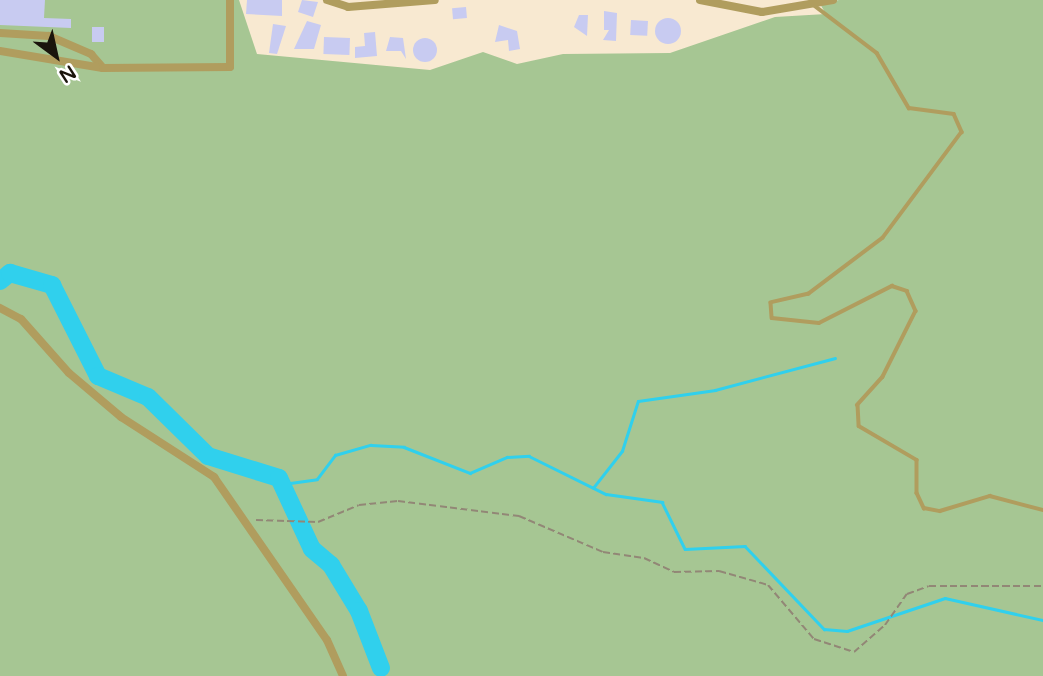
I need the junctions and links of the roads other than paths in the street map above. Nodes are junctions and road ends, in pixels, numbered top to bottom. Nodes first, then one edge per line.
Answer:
1 (230, 0) edge
2 (327, 0) edge
3 (435, 0) edge
4 (700, 0) edge
5 (833, 0) edge
6 (815, 6) junction
7 (0, 33) edge
8 (0, 51) edge
9 (103, 68) junction
10 (0, 308) edge
11 (1043, 510) edge
12 (343, 676) edge

1 - 9 street
2 - 3 street
4 - 6 street
5 - 6 street
6 - 11 lane
7 - 9 street
8 - 9 street
10 - 12 street

